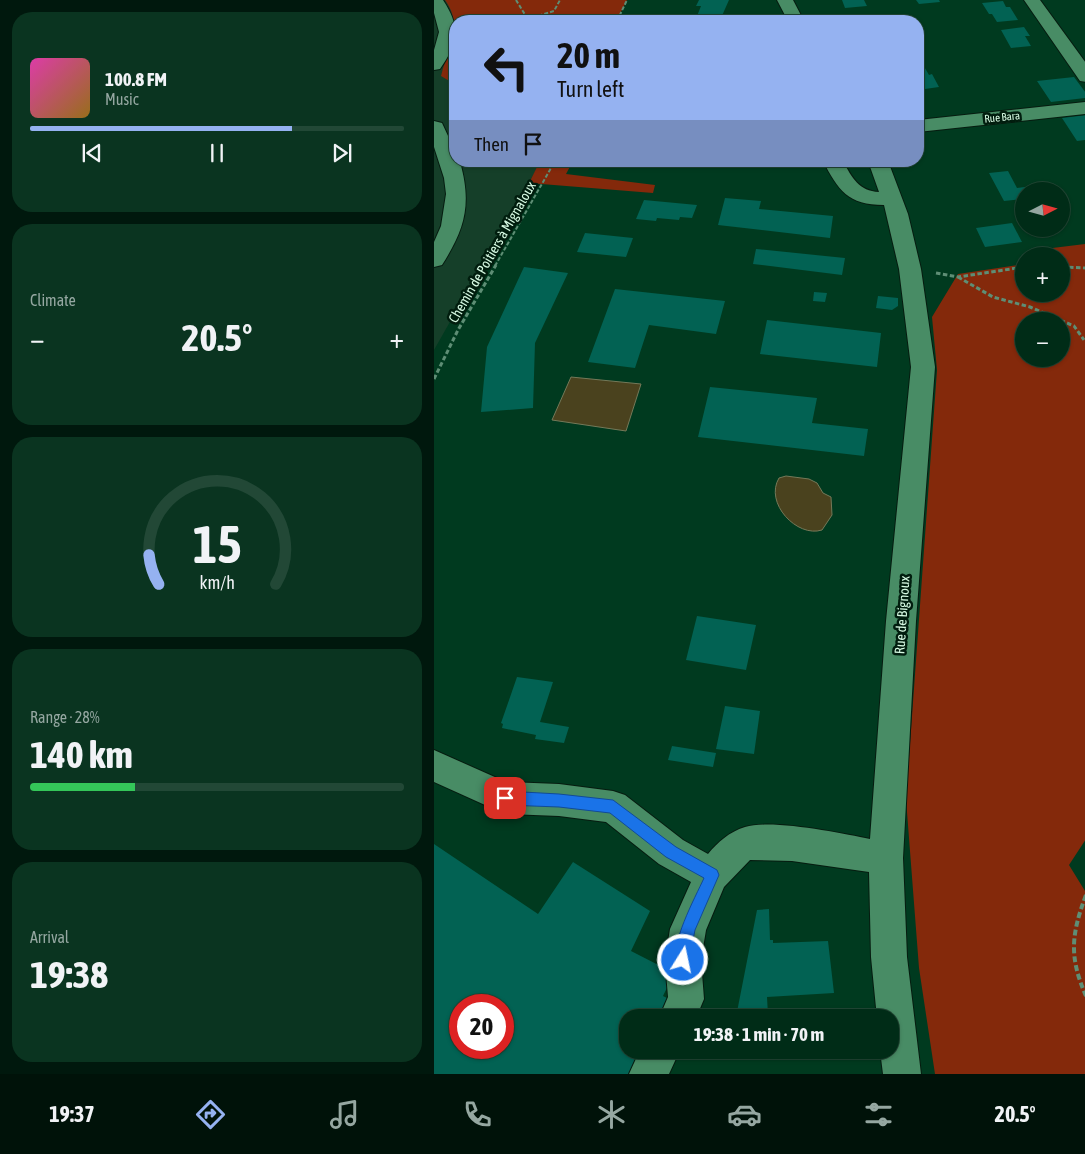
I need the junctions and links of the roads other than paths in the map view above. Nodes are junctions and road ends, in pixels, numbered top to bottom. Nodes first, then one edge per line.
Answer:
1 (435, 0) edge
2 (785, 0) edge
3 (1032, 0) edge
4 (793, 15) edge
5 (434, 65) edge
6 (1085, 78) edge
7 (1085, 108) edge
8 (439, 125) edge
9 (924, 125) edge
10 (449, 156) edge
11 (452, 167) edge
12 (836, 167) edge
13 (880, 167) edge
14 (892, 199) junction
15 (434, 260) edge
16 (434, 766) edge
17 (886, 858) junction
18 (712, 875) junction
19 (681, 1009) edge
20 (656, 1059) edge
21 (648, 1074) edge
22 (902, 1074) edge

1 - 5 street
2 - 4 street
3 - 6 street
7 - 9 street, Rue Bara
8 - 10 street
11 - 15 street
12 - 14 street
13 - 14 street, Rue de Bignoux
14 - 17 street, Rue de Bignoux
16 - 18 street
17 - 18 street
17 - 22 street, Rue de Bignoux
18 - 19 street
20 - 21 street

